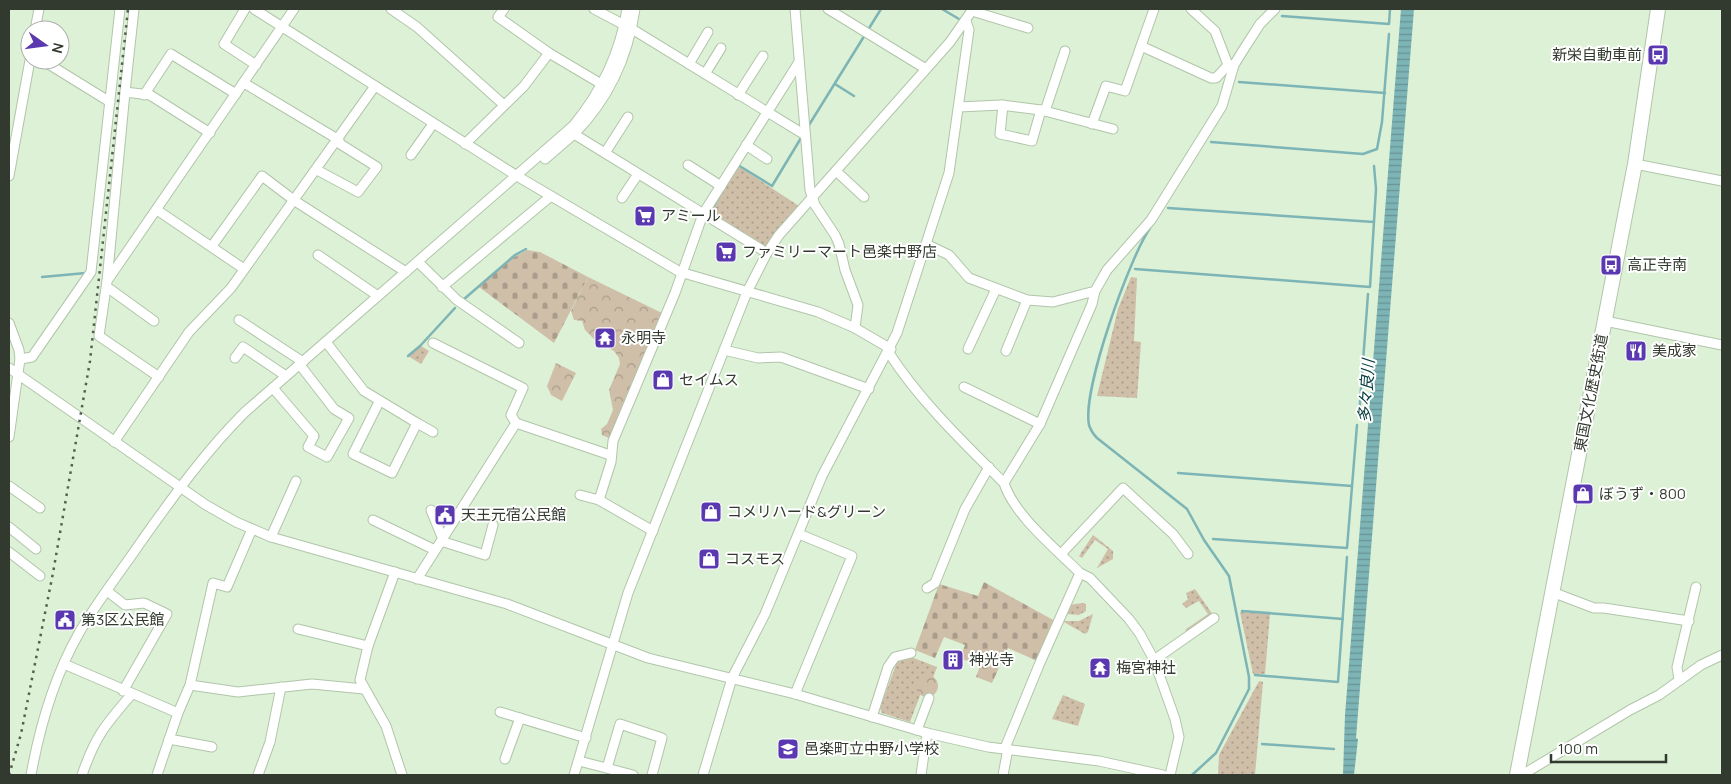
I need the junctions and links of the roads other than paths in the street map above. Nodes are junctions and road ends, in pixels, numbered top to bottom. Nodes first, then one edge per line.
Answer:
1 (134, 9) edge
2 (245, 9) edge
3 (254, 9) edge
4 (294, 9) edge
5 (391, 9) edge
6 (504, 9) edge
7 (594, 9) edge
8 (627, 9) edge
9 (635, 9) edge
10 (795, 9) edge
11 (828, 9) edge
12 (1154, 9) edge
13 (1191, 9) edge
14 (1275, 9) edge
15 (1658, 9) edge
16 (119, 10) edge
17 (972, 10) edge
18 (966, 21) junction
19 (282, 27) junction
20 (628, 28) junction
21 (1028, 28) dead end
22 (708, 32) dead end
23 (1141, 46) junction
24 (721, 48) dead end
25 (1065, 51) dead end
26 (549, 53) junction
27 (763, 56) dead end
28 (799, 62) junction
29 (689, 64) junction
30 (256, 65) junction
31 (1231, 65) junction
32 (926, 69) junction
33 (28, 70) edge
34 (58, 70) edge
35 (705, 74) junction
36 (244, 83) junction
37 (603, 85) junction
38 (375, 86) junction
39 (125, 92) junction
40 (144, 94) junction
41 (236, 94) junction
42 (738, 95) junction
43 (110, 102) junction
44 (1003, 105) junction
45 (504, 106) junction
46 (958, 107) junction
47 (1043, 110) junction
48 (767, 112) junction
49 (628, 117) dead end
50 (433, 124) junction
51 (1092, 124) junction
52 (1113, 129) dead end
53 (210, 133) junction
54 (574, 134) junction
55 (805, 135) junction
56 (12, 140) edge
57 (338, 141) junction
58 (465, 144) junction
59 (746, 145) junction
60 (605, 153) junction
61 (411, 154) dead end
62 (545, 159) dead end
63 (767, 159) dead end
64 (1635, 164) junction
65 (688, 165) dead end
66 (317, 170) junction
67 (836, 171) junction
68 (638, 174) junction
69 (9, 176) edge
70 (517, 176) junction
71 (1722, 181) edge
72 (721, 186) junction
73 (551, 196) junction
74 (864, 197) dead end
75 (622, 198) dead end
76 (813, 199) junction
77 (295, 201) junction
78 (157, 210) junction
79 (703, 214) junction
80 (926, 244) junction
81 (212, 246) junction
82 (767, 253) junction
83 (318, 255) dead end
84 (418, 262) junction
85 (244, 269) junction
86 (406, 272) junction
87 (680, 272) junction
88 (107, 284) junction
89 (442, 287) junction
90 (996, 289) junction
91 (1095, 290) junction
92 (747, 292) junction
93 (378, 296) junction
94 (1027, 300) junction
95 (239, 320) dead end
96 (154, 321) dead end
97 (1605, 321) junction
98 (9, 324) edge
99 (855, 328) junction
100 (326, 342) junction
101 (433, 343) dead end
102 (519, 343) dead end
103 (1722, 345) edge
104 (968, 349) dead end
105 (724, 350) junction
106 (890, 351) junction
107 (1006, 351) dead end
108 (235, 358) dead end
109 (20, 359) junction
110 (301, 363) junction
111 (12, 371) edge
112 (286, 376) junction
113 (159, 377) junction
114 (964, 387) dead end
115 (273, 388) junction
116 (869, 390) junction
117 (11, 402) edge
118 (379, 402) junction
119 (417, 423) junction
120 (516, 423) junction
121 (1040, 424) junction
122 (433, 432) dead end
123 (9, 437) edge
124 (114, 442) junction
125 (610, 455) junction
126 (989, 468) junction
127 (296, 481) dead end
128 (1004, 483) junction
129 (9, 486) edge
130 (180, 486) junction
131 (580, 495) dead end
132 (599, 500) junction
133 (40, 508) dead end
134 (431, 510) dead end
135 (373, 520) dead end
136 (493, 525) dead end
137 (9, 528) edge
138 (252, 529) junction
139 (653, 531) junction
140 (799, 534) junction
141 (272, 537) junction
142 (442, 540) junction
143 (36, 549) dead end
144 (435, 550) junction
145 (9, 552) edge
146 (1061, 554) junction
147 (1188, 554) dead end
148 (394, 572) junction
149 (1080, 573) junction
150 (40, 576) dead end
151 (417, 579) junction
152 (1696, 587) dead end
153 (927, 588) dead end
154 (106, 591) junction
155 (1552, 592) junction
156 (1214, 618) dead end
157 (1689, 621) junction
158 (298, 629) dead end
159 (612, 645) junction
160 (368, 646) junction
161 (911, 653) dead end
162 (1722, 655) edge
163 (1154, 660) junction
164 (64, 664) junction
165 (732, 678) junction
166 (190, 685) junction
167 (1676, 686) junction
168 (281, 687) junction
169 (364, 689) junction
170 (123, 691) junction
171 (795, 694) junction
172 (132, 695) junction
173 (929, 698) dead end
174 (500, 712) dead end
175 (178, 714) junction
176 (872, 717) junction
177 (520, 718) junction
178 (917, 730) junction
179 (927, 733) junction
180 (586, 738) junction
181 (169, 739) junction
182 (212, 747) dead end
183 (1006, 749) junction
184 (504, 759) dead end
185 (579, 761) junction
186 (607, 768) junction
187 (31, 775) edge
188 (82, 775) edge
189 (157, 775) edge
190 (258, 775) edge
191 (402, 775) edge
192 (574, 775) edge
193 (633, 775) edge
194 (652, 775) edge
195 (703, 775) edge
196 (920, 775) edge
197 (1003, 775) edge
198 (1164, 775) edge
199 (1170, 775) edge
200 (1517, 775) edge
201 (1522, 775) edge

1 - 39 street
2 - 30 street
3 - 19 street
4 - 19 street
5 - 45 street
6 - 26 street
7 - 20 street
8 - 20 street
9 - 20 street
10 - 28 street
11 - 32 street
12 - 23 street
13 - 31 street
14 - 31 street
15 - 64 highway, 東国文化歴史街道
16 - 43 street
17 - 18 street
17 - 21 street
18 - 32 street
18 - 46 street
19 - 30 street
19 - 38 street
20 - 29 street
20 - 37 street
20 - 54 street
22 - 29 street
23 - 31 street
23 - 51 street
24 - 35 street
25 - 47 street
26 - 37 street
26 - 45 street
27 - 42 street
28 - 48 street
28 - 55 street
29 - 35 street
30 - 36 street
31 - 91 street
32 - 67 street
33 - 56 street
34 - 43 street
35 - 42 street
36 - 41 street
36 - 57 street
37 - 70 street
38 - 50 street
38 - 57 street
39 - 40 street
39 - 88 street
40 - 41 street
40 - 53 street
41 - 53 street
42 - 48 street
43 - 109 street
44 - 46 street
44 - 47 street
44 - 47 street
45 - 58 street
46 - 80 street
47 - 51 street
48 - 55 street
48 - 59 street
49 - 60 street
50 - 58 street
50 - 61 street
51 - 52 street
53 - 78 street
54 - 60 street
54 - 62 street
55 - 76 street
56 - 69 street
57 - 66 street
57 - 66 street
58 - 70 street
59 - 63 street
59 - 72 street
60 - 68 street
64 - 71 street
64 - 97 highway, 東国文化歴史街道
65 - 72 street
66 - 77 street
67 - 74 street
67 - 76 street
68 - 75 street
68 - 79 street
70 - 73 street
70 - 84 street
72 - 79 street
73 - 87 street
73 - 89 street
76 - 82 street
76 - 99 street
77 - 81 street
77 - 85 street
77 - 86 street
78 - 81 street
78 - 88 street
79 - 82 street
79 - 87 street
80 - 90 street
80 - 106 street
81 - 85 street
82 - 92 street
83 - 93 street
84 - 86 street
84 - 89 street
85 - 113 street
86 - 93 street
87 - 92 street
87 - 125 street
88 - 96 street
88 - 113 street
89 - 102 street
90 - 94 street
90 - 104 street
91 - 94 street
91 - 121 street
92 - 99 street
92 - 105 street
93 - 100 street
94 - 107 street
95 - 110 street
97 - 103 street
97 - 155 highway, 東国文化歴史街道
98 - 109 street
99 - 106 street
100 - 110 street
100 - 118 street
101 - 120 street
105 - 116 street
105 - 139 street
106 - 116 street
106 - 126 street
108 - 112 street
109 - 111 street
110 - 112 street
110 - 115 street
111 - 117 street
111 - 124 street
112 - 115 street
113 - 124 street
114 - 121 street
115 - 130 street
116 - 140 street
117 - 123 street
118 - 119 street
118 - 119 street
119 - 122 street
120 - 125 street
120 - 142 street
121 - 128 street
124 - 130 street
125 - 132 street
126 - 128 street
126 - 153 street
127 - 141 street
128 - 146 street
129 - 133 street
130 - 138 street
130 - 154 street
131 - 132 street
132 - 139 street
134 - 142 street
135 - 144 street
136 - 142 street
137 - 143 street
138 - 141 street
138 - 166 street
139 - 159 street
140 - 165 street
140 - 171 street
141 - 148 street
142 - 144 street
144 - 151 street
145 - 150 street
146 - 147 street
146 - 149 street
148 - 151 street
148 - 160 street
149 - 163 street
149 - 183 street
151 - 159 street
152 - 157 street
154 - 164 street
154 - 170 street
155 - 157 street
155 - 200 highway, 東国文化歴史街道
156 - 163 street
157 - 167 street
158 - 160 street
159 - 165 street
159 - 180 street
160 - 169 street
161 - 176 street
162 - 167 street
163 - 199 street
164 - 170 street
164 - 187 street
165 - 171 street
165 - 195 street
166 - 168 street
166 - 175 street
167 - 201 street
168 - 169 street
168 - 190 street
169 - 191 street
170 - 172 street
171 - 176 street
172 - 175 street
172 - 188 street
173 - 178 street
174 - 177 street
175 - 181 street
176 - 178 street
177 - 180 street
177 - 184 street
178 - 179 street
179 - 183 street
179 - 196 street
180 - 185 street
181 - 182 street
181 - 189 street
183 - 197 street
183 - 198 street
185 - 186 street
185 - 192 street
186 - 193 street
186 - 194 street

